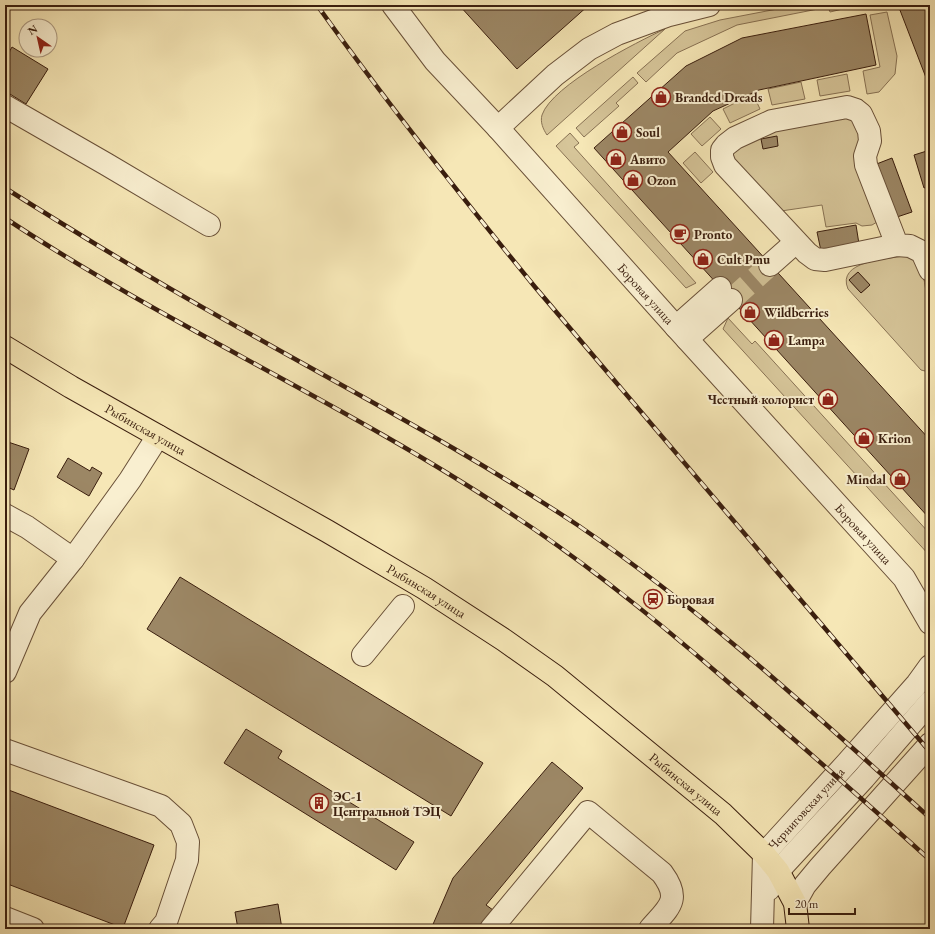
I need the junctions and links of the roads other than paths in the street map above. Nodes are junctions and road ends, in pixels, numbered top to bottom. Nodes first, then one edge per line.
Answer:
1 (393, 5) edge
2 (709, 5) edge
3 (5, 106) edge
4 (498, 128) junction
5 (208, 225) dead end
6 (796, 242) junction
7 (896, 245) junction
8 (770, 265) tunnel mouth
9 (930, 270) edge
10 (721, 289) tunnel mouth
11 (677, 328) junction
12 (5, 347) edge
13 (158, 436) junction
14 (5, 515) edge
15 (73, 559) junction
16 (904, 578) junction
17 (930, 591) edge
18 (403, 606) dead end
19 (930, 623) edge
20 (363, 655) dead end
21 (930, 666) edge
22 (5, 672) edge
23 (930, 702) edge
24 (930, 744) edge
25 (5, 750) edge
26 (771, 862) junction
27 (795, 903) junction
28 (5, 918) edge
29 (33, 929) edge
30 (160, 929) edge
31 (492, 929) edge
32 (650, 929) edge
33 (762, 929) edge
34 (798, 929) edge

1 - 4 street, Боровая улица
2 - 4 street
3 - 5 street
4 - 11 street, Боровая улица
6 - 7 street
6 - 7 street
6 - 8 street
7 - 9 street
10 - 11 street
11 - 16 street, Боровая улица
12 - 13 main road, Рыбинская улица
13 - 15 street
13 - 26 main road, Рыбинская улица
14 - 15 street
15 - 22 street
16 - 17 street, Боровая улица
16 - 19 street, Боровая улица
18 - 20 street
21 - 26 street, Черниговская улица
23 - 26 street, Черниговская улица
24 - 27 street
25 - 30 street
26 - 27 main road, Рыбинская улица
26 - 33 street, Черниговская улица
27 - 34 main road
28 - 29 street
31 - 32 street

